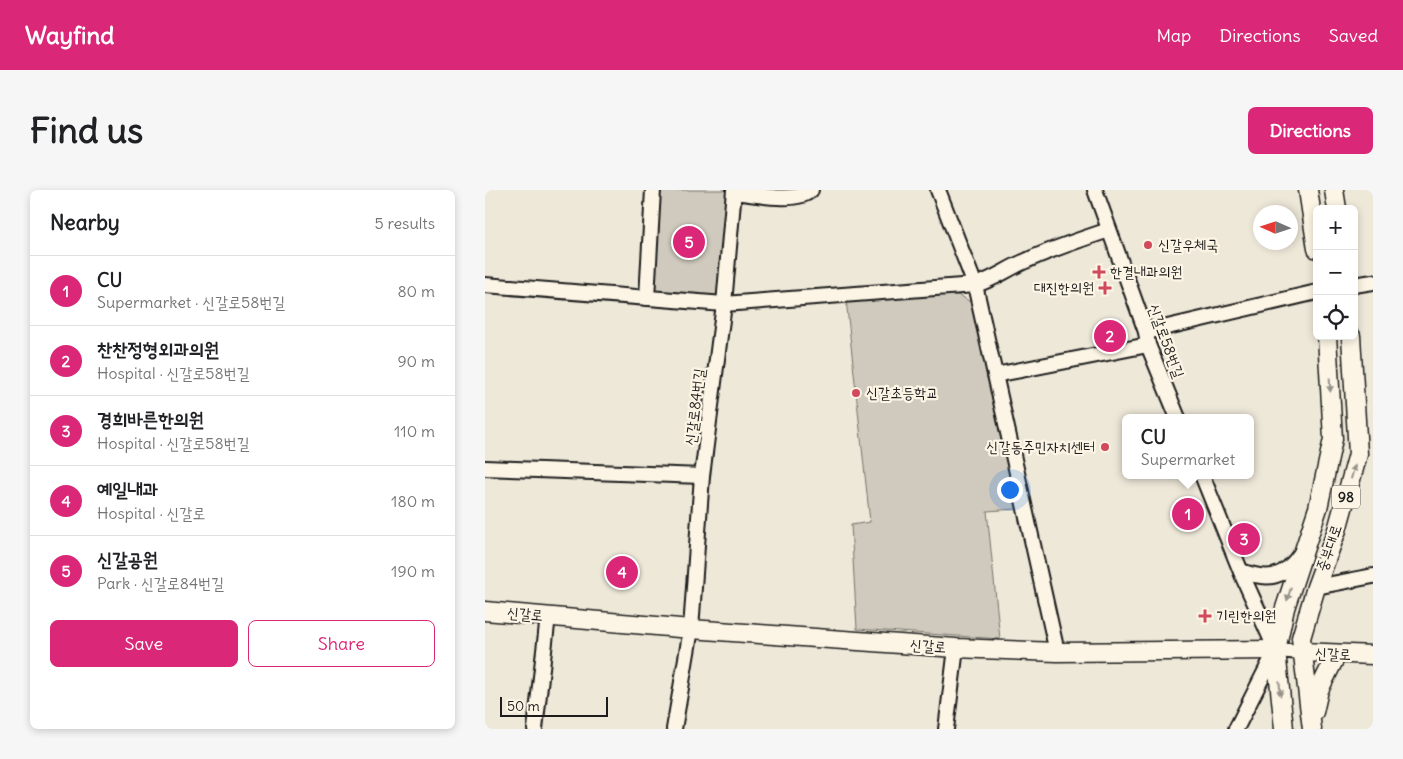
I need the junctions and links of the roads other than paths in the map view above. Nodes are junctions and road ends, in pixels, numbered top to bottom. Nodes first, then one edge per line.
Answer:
1 (653, 190) edge
2 (811, 190) edge
3 (938, 190) edge
4 (1095, 190) edge
5 (1308, 190) edge
6 (1334, 190) edge
7 (734, 191) edge
8 (1336, 205) edge
9 (1313, 223) edge
10 (1109, 230) junction
11 (1373, 282) edge
12 (975, 284) junction
13 (1358, 284) edge
14 (485, 285) edge
15 (1313, 293) edge
16 (647, 298) junction
17 (724, 304) junction
18 (1147, 339) junction
19 (1327, 340) edge
20 (1351, 340) edge
21 (995, 375) junction
22 (1176, 414) edge
23 (485, 468) edge
24 (702, 476) junction
25 (1204, 479) edge
26 (1304, 548) junction
27 (1241, 571) junction
28 (1373, 576) edge
29 (1316, 588) junction
30 (485, 611) edge
31 (548, 616) junction
32 (691, 629) junction
33 (956, 648) junction
34 (1276, 650) junction
35 (1057, 652) junction
36 (1302, 652) junction
37 (1337, 654) junction
38 (1373, 655) edge
39 (1311, 728) edge
40 (535, 729) edge
41 (674, 729) edge
42 (946, 729) edge
43 (1236, 729) edge
44 (1284, 729) edge

1 - 16 street
2 - 7 street
3 - 12 street
4 - 10 street, 신갈로58번길
5 - 9 main road
6 - 8 main road
7 - 17 street, 신갈로84번길
10 - 12 street
10 - 18 street, 신갈로58번길
11 - 13 street
12 - 17 street
12 - 21 street
14 - 16 street
15 - 18 street
16 - 17 street
17 - 24 street, 신갈로84번길
18 - 21 street
18 - 22 street, 신갈로58번길
19 -> 26 main road, 중부대로 / 98
29 -> 20 main road, 중부대로 / 98
21 - 35 street
23 - 24 street
24 - 32 street, 신갈로84번길
25 - 27 street
26 - 27 street
26 -> 34 main road, 중부대로 / 98
27 - 34 street
28 - 29 street
29 - 36 main road, 중부대로 / 98
30 - 31 main road, 신갈로
31 - 32 main road, 신갈로
31 - 40 street
32 - 33 main road, 신갈로
32 - 41 street, 신갈로84번길
33 - 35 main road, 신갈로
33 - 42 street
34 - 35 main road, 신갈로
34 - 36 street, 신갈로
34 - 43 street
34 -> 44 main road, 중부대로 / 98
36 - 37 main road, 신갈로
36 - 39 main road, 중부대로 / 98
37 - 38 main road, 신갈로
37 - 39 main road

